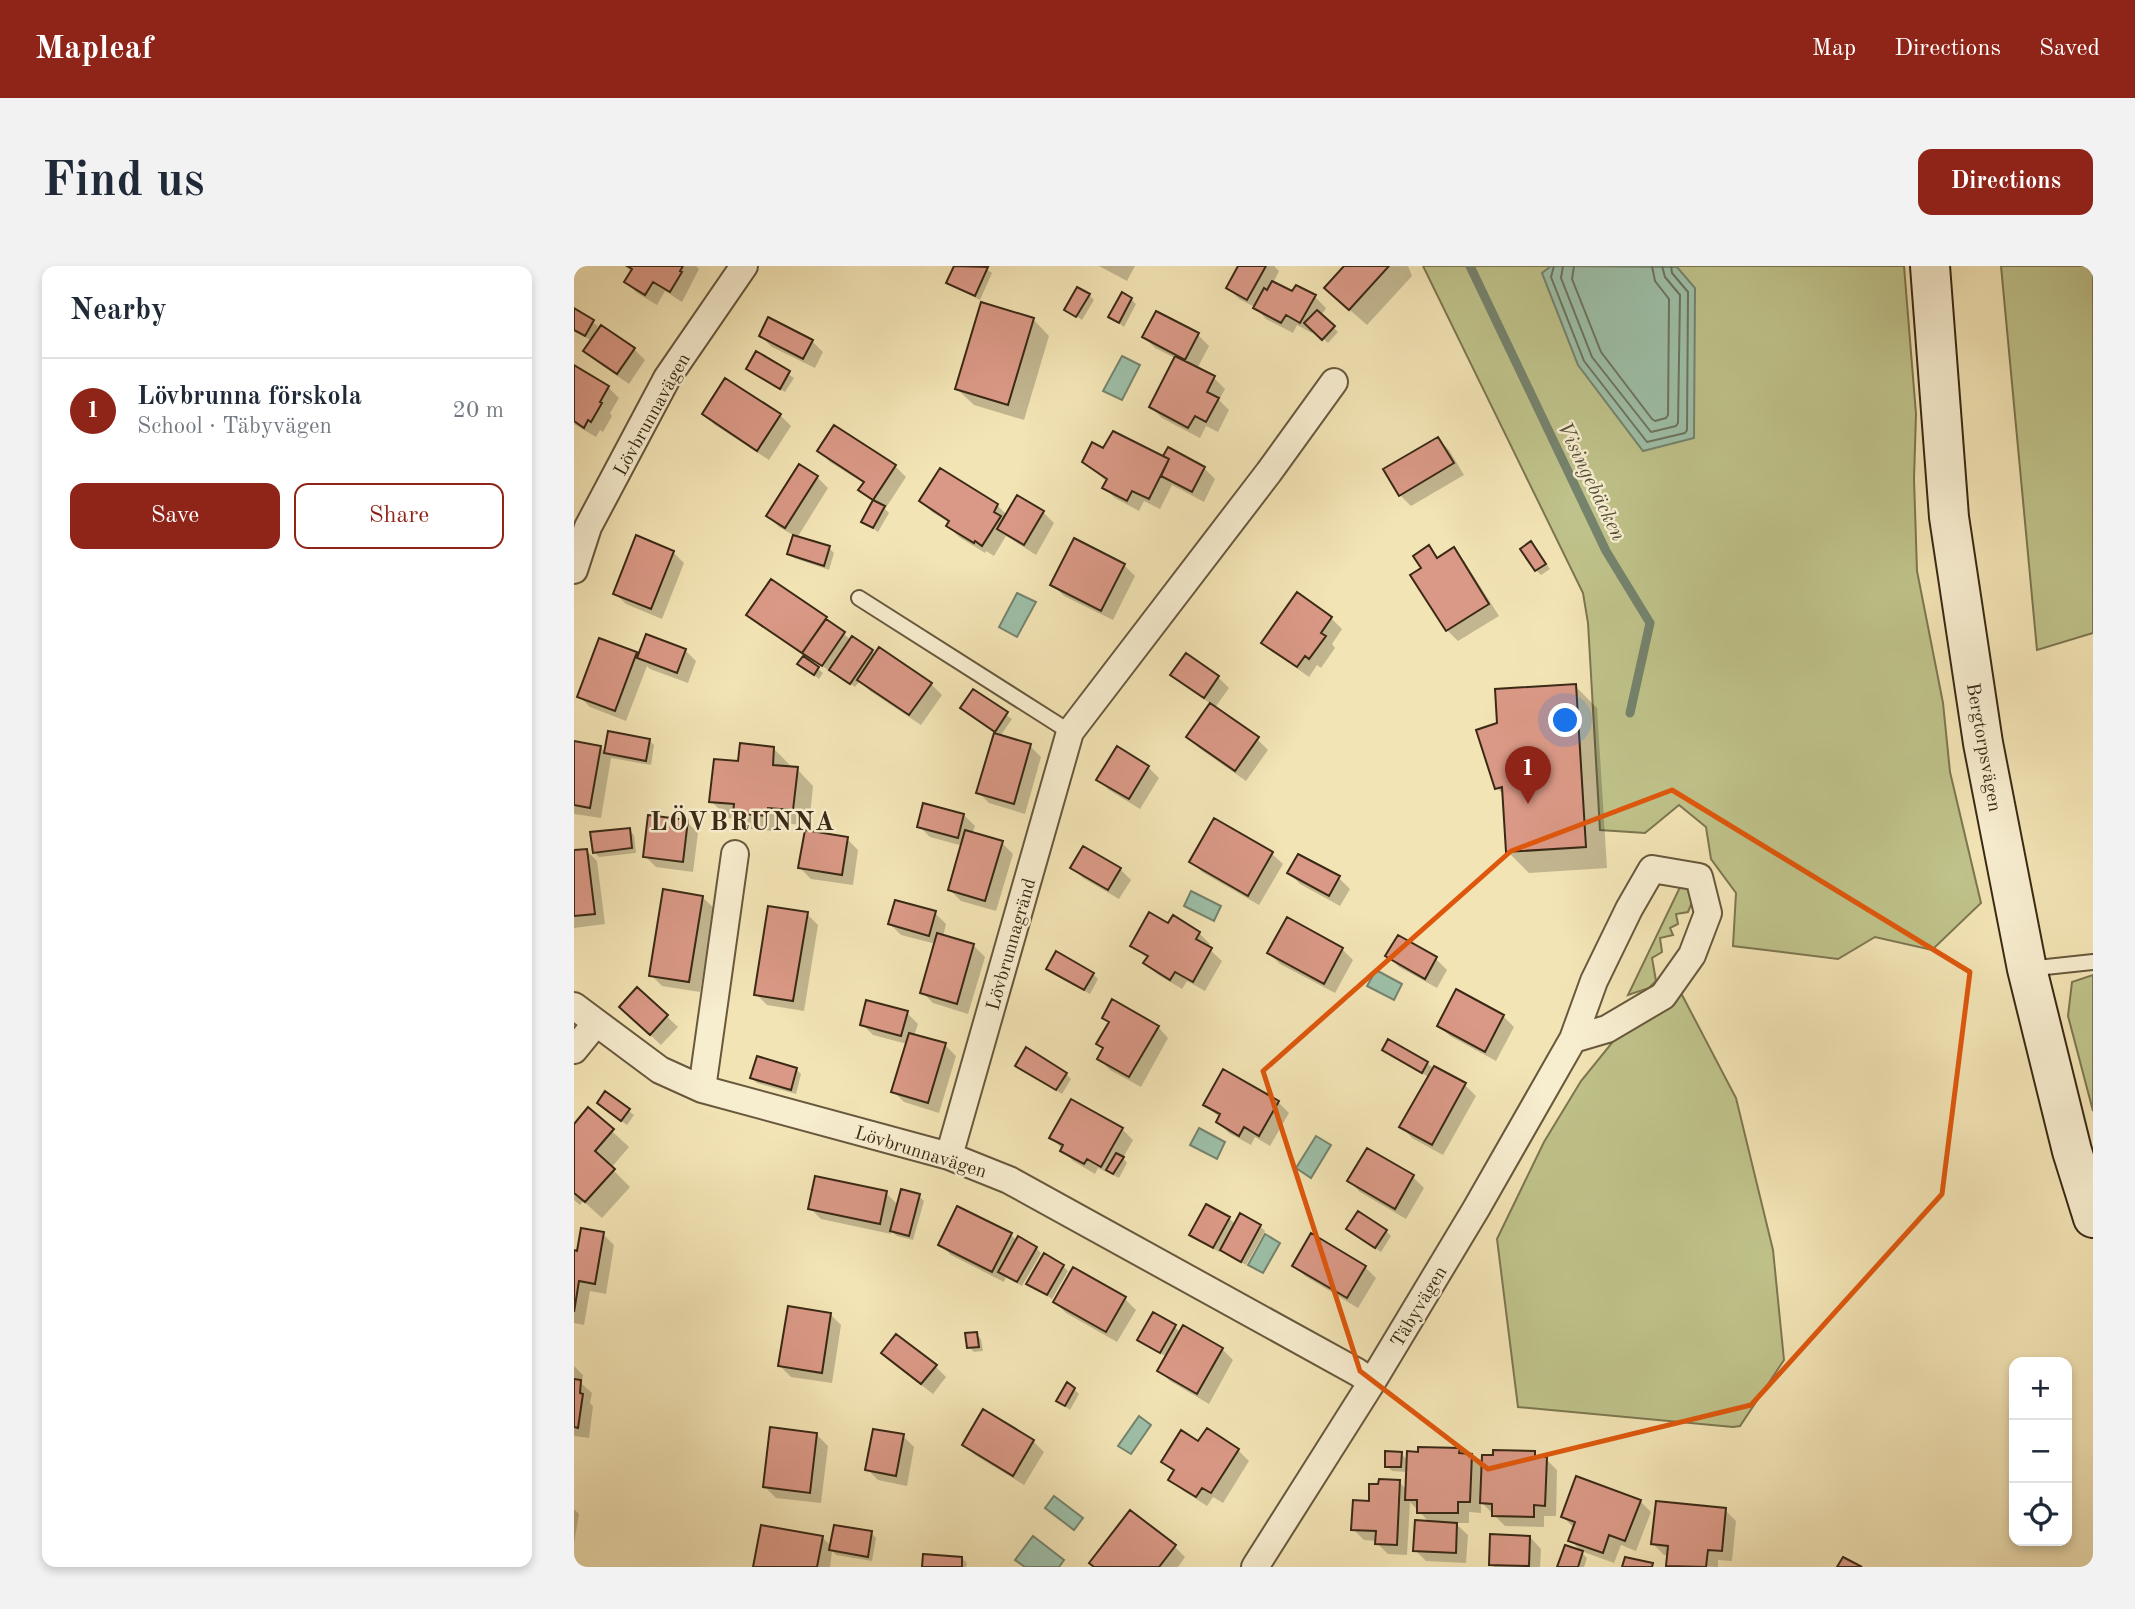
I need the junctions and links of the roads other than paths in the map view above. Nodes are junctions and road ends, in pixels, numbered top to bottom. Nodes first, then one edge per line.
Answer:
1 (744, 266) edge
2 (1930, 266) edge
3 (1335, 382) dead end
4 (581, 523) edge
5 (574, 570) edge
6 (859, 598) dead end
7 (1070, 732) junction
8 (735, 854) dead end
9 (2093, 962) edge
10 (2027, 969) junction
11 (574, 1006) edge
12 (596, 1023) junction
13 (1573, 1039) junction
14 (574, 1050) edge
15 (702, 1089) junction
16 (949, 1156) junction
17 (2093, 1218) edge
18 (1372, 1382) junction
19 (1255, 1567) edge

1 - 4 street, Lövbrunnavägen
2 - 10 main road, Bergtorpsvägen
3 - 7 street, Lövbrunnagränd
4 - 5 street, Lövbrunnavägen
6 - 7 lane
7 - 16 street, Lövbrunnagränd
8 - 15 street
9 - 10 lane
10 - 17 main road, Bergtorpsvägen
11 - 12 street, Lövbrunnavägen
12 - 14 street
12 - 15 street, Lövbrunnavägen
13 - 13 street, Täbyvägen
13 - 18 street, Täbyvägen
15 - 16 street, Lövbrunnavägen
16 - 18 street, Lövbrunnavägen
18 - 19 street, Täbyvägen

